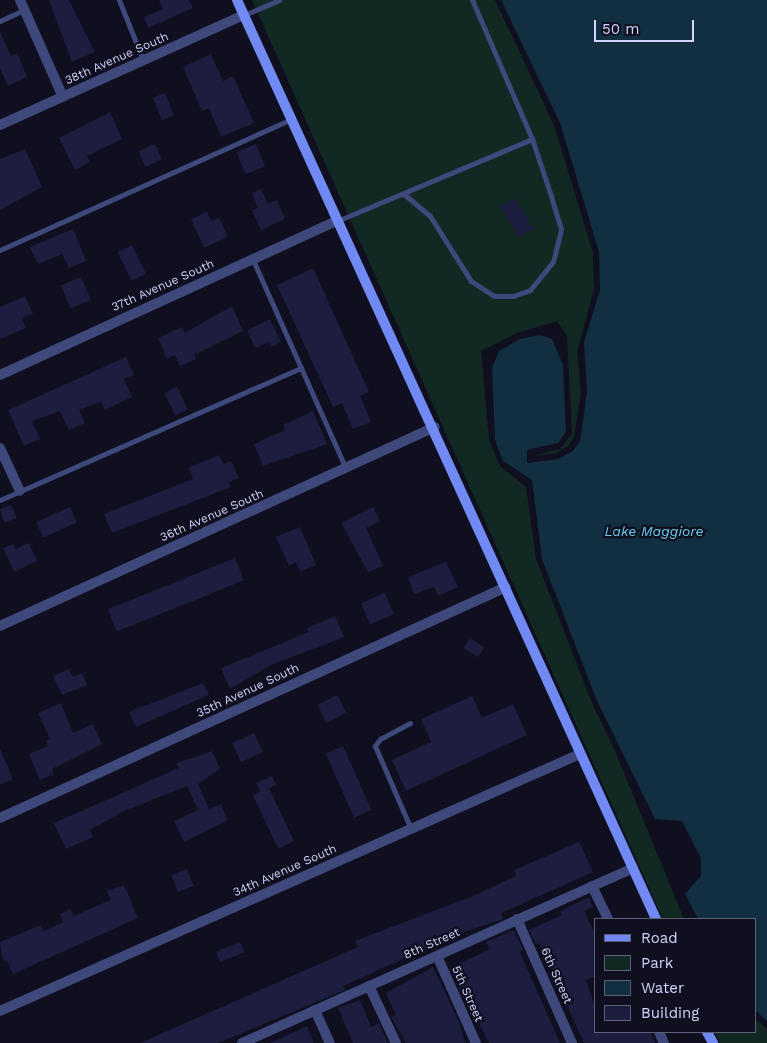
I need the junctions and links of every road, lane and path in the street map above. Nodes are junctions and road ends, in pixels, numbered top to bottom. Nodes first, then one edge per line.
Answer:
1 (119, 0) edge
2 (238, 0) edge
3 (279, 0) edge
4 (472, 0) edge
5 (22, 5) edge
6 (244, 15) junction
7 (0, 21) edge
8 (143, 61) junction
9 (63, 97) junction
10 (291, 119) junction
11 (0, 125) edge
12 (532, 139) junction
13 (405, 195) junction
14 (337, 221) junction
15 (0, 250) edge
16 (252, 260) junction
17 (301, 368) junction
18 (0, 375) edge
19 (435, 428) junction
20 (0, 448) edge
21 (346, 469) junction
22 (20, 491) junction
23 (0, 500) edge
24 (506, 587) junction
25 (0, 626) edge
26 (410, 723) dead end
27 (580, 754) junction
28 (0, 818) edge
29 (411, 829) junction
30 (632, 868) junction
31 (592, 886) junction
32 (608, 918) edge
33 (656, 918) edge
34 (517, 919) junction
35 (437, 956) junction
36 (369, 986) junction
37 (315, 1010) junction
38 (0, 1011) edge
39 (260, 1039) edge
40 (242, 1043) edge
41 (330, 1043) edge
42 (396, 1043) edge
43 (476, 1043) edge
44 (572, 1043) edge

1 - 8 lane
2 - 6 main road
3 - 6 lane
4 - 12 lane
5 - 7 lane
5 - 9 street
6 - 8 street, 38th Avenue South
6 - 10 main road
8 - 9 street, 38th Avenue South
9 - 11 street, 38th Avenue South
10 - 14 main road
10 - 15 lane
12 - 13 lane
12 - 13 lane
13 - 14 lane
14 - 16 street, 37th Avenue South
14 - 19 main road
16 - 17 lane
16 - 18 street, 37th Avenue South
17 - 21 lane
17 - 22 lane
19 - 21 street, 36th Avenue South
19 - 24 main road
20 - 22 street
21 - 25 street, 36th Avenue South
22 - 23 lane
24 - 27 main road
24 - 28 street, 35th Avenue South
26 - 29 lane
27 - 29 street, 34th Avenue South
27 - 30 main road
29 - 38 street, 34th Avenue South
30 - 31 street, 8th Street
30 - 33 main road
31 - 32 street
31 - 34 street, 8th Street
34 - 35 street, 8th Street
34 - 44 street, 6th Street
35 - 36 street, 8th Street
35 - 43 street, 5th Street
36 - 37 street, 8th Street
36 - 42 street
37 - 39 street, 8th Street
37 - 41 street
39 - 40 street, 8th Street

